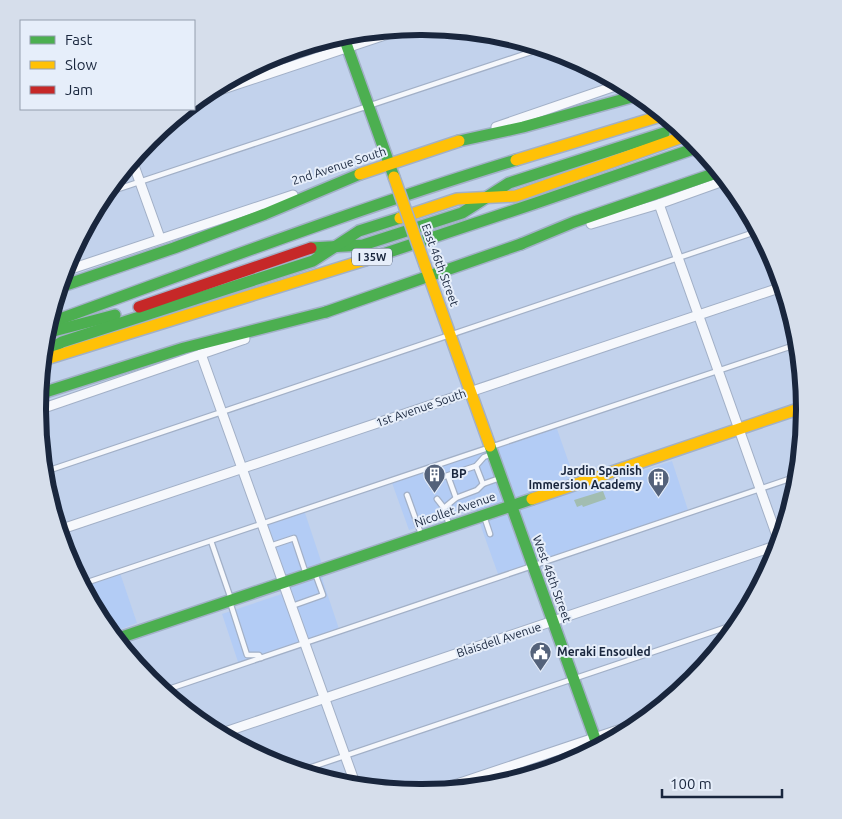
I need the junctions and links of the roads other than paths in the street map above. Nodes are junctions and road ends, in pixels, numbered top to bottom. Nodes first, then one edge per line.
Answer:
1 (376, 38) edge
2 (346, 43) edge
3 (347, 47) junction
4 (531, 52) edge
5 (247, 78) edge
6 (610, 86) edge
7 (629, 98) edge
8 (368, 105) junction
9 (656, 118) edge
10 (671, 131) edge
11 (679, 138) edge
12 (459, 141) junction
13 (691, 150) edge
14 (390, 164) junction
15 (135, 168) edge
16 (360, 174) junction
17 (712, 174) edge
18 (140, 181) junction
19 (719, 183) edge
20 (119, 188) edge
21 (488, 197) junction
22 (659, 204) junction
23 (751, 233) edge
24 (160, 238) junction
25 (521, 244) junction
26 (331, 248) junction
27 (679, 257) junction
28 (74, 268) edge
29 (427, 270) junction
30 (68, 284) edge
31 (776, 289) edge
32 (326, 312) junction
33 (700, 314) junction
34 (57, 320) edge
35 (55, 331) edge
36 (450, 334) junction
37 (52, 347) edge
38 (790, 347) edge
39 (201, 354) junction
40 (51, 358) edge
41 (718, 370) junction
42 (470, 391) junction
43 (47, 392) edge
44 (46, 407) edge
45 (221, 410) junction
46 (796, 411) edge
47 (740, 430) junction
48 (492, 450) junction
49 (476, 466) junction
50 (242, 468) junction
51 (52, 469) edge
52 (448, 476) junction
53 (502, 478) junction
54 (789, 479) edge
55 (483, 484) junction
56 (433, 487) dead end
57 (761, 489) junction
58 (407, 495) dead end
59 (456, 498) junction
60 (437, 499) dead end
61 (511, 505) junction
62 (444, 508) junction
63 (483, 515) junction
64 (262, 524) junction
65 (450, 526) junction
66 (65, 528) edge
67 (775, 532) edge
68 (490, 534) dead end
69 (421, 536) junction
70 (211, 541) junction
71 (270, 546) junction
72 (769, 547) edge
73 (533, 566) junction
74 (311, 574) junction
75 (89, 582) edge
76 (283, 583) junction
77 (230, 601) junction
78 (292, 606) junction
79 (553, 622) junction
80 (725, 628) edge
81 (124, 636) edge
82 (305, 643) junction
83 (260, 658) junction
84 (574, 679) junction
85 (171, 688) edge
86 (324, 698) junction
87 (229, 731) edge
88 (595, 741) edge
89 (582, 747) edge
90 (345, 756) junction
91 (311, 767) edge
92 (353, 778) edge
93 (469, 781) edge

1 - 3 street
2 - 3 main road, East 46th Street
3 - 5 street
3 - 8 main road, East 46th Street
4 - 8 lane
6 - 12 street, 2nd Avenue South
7 - 12 main road
8 - 14 main road, East 46th Street
8 - 18 lane
9 - 34 main road
10 - 21 main road
11 - 21 main road
12 - 14 main road, 2nd Avenue South
13 - 40 main road, I 35W
14 - 16 main road, 2nd Avenue South
14 - 29 main road, East 46th Street, bridge
15 - 18 street
16 - 24 street, 2nd Avenue South
16 - 30 main road
17 - 25 main road
18 - 20 lane
18 - 24 street
19 - 22 street
21 - 26 main road
22 - 25 street
22 - 27 street
23 - 27 lane
24 - 28 street, 2nd Avenue South
25 - 29 main road
26 - 35 main road
26 - 37 main road
27 - 33 street
27 - 36 lane
29 - 32 main road
29 - 36 main road, East 46th Street
31 - 33 street, 1st Avenue South
32 - 39 street
32 - 43 main road
33 - 41 street
33 - 42 street, 1st Avenue South
36 - 42 main road, East 46th Street
36 - 45 lane
38 - 41 lane
39 - 44 street
39 - 45 street
41 - 47 street
41 - 48 lane
42 - 48 main road, East 46th Street
42 - 50 street, 1st Avenue South
45 - 50 street
45 - 51 lane
46 - 47 main road, Nicollet Avenue
47 - 57 street
47 - 61 main road, Nicollet Avenue
48 - 49 lane
48 - 53 main road, East 46th Street
48 - 64 lane
49 - 52 lane
49 - 55 lane
50 - 64 street
50 - 66 street, 1st Avenue South
52 - 56 lane
52 - 59 lane
53 - 55 lane
53 - 61 main road, East 46th Street
54 - 57 lane
55 - 59 lane
57 - 67 street
57 - 73 lane
58 - 69 lane
59 - 62 lane
60 - 62 lane
61 - 63 main road, Nicollet Avenue
61 - 73 main road, West 46th Street
62 - 65 lane
63 - 65 main road, Nicollet Avenue
63 - 68 lane
64 - 70 lane
64 - 71 street
65 - 69 main road, Nicollet Avenue
69 - 74 main road, Nicollet Avenue
70 - 75 lane
70 - 77 lane
71 - 74 lane
71 - 76 street
72 - 79 street, Blaisdell Avenue
73 - 79 main road, West 46th Street
73 - 82 lane
74 - 76 main road, Nicollet Avenue
74 - 78 lane
76 - 77 main road, Nicollet Avenue
76 - 78 street
77 - 81 main road, Nicollet Avenue
77 - 83 lane
78 - 82 street
79 - 84 main road, West 46th Street
79 - 86 street, Blaisdell Avenue
80 - 84 lane
82 - 83 lane
82 - 86 street
83 - 85 lane
84 - 88 main road, West 46th Street
84 - 90 lane
86 - 87 street, Blaisdell Avenue
86 - 90 street
89 - 93 street
90 - 91 lane
90 - 92 street

